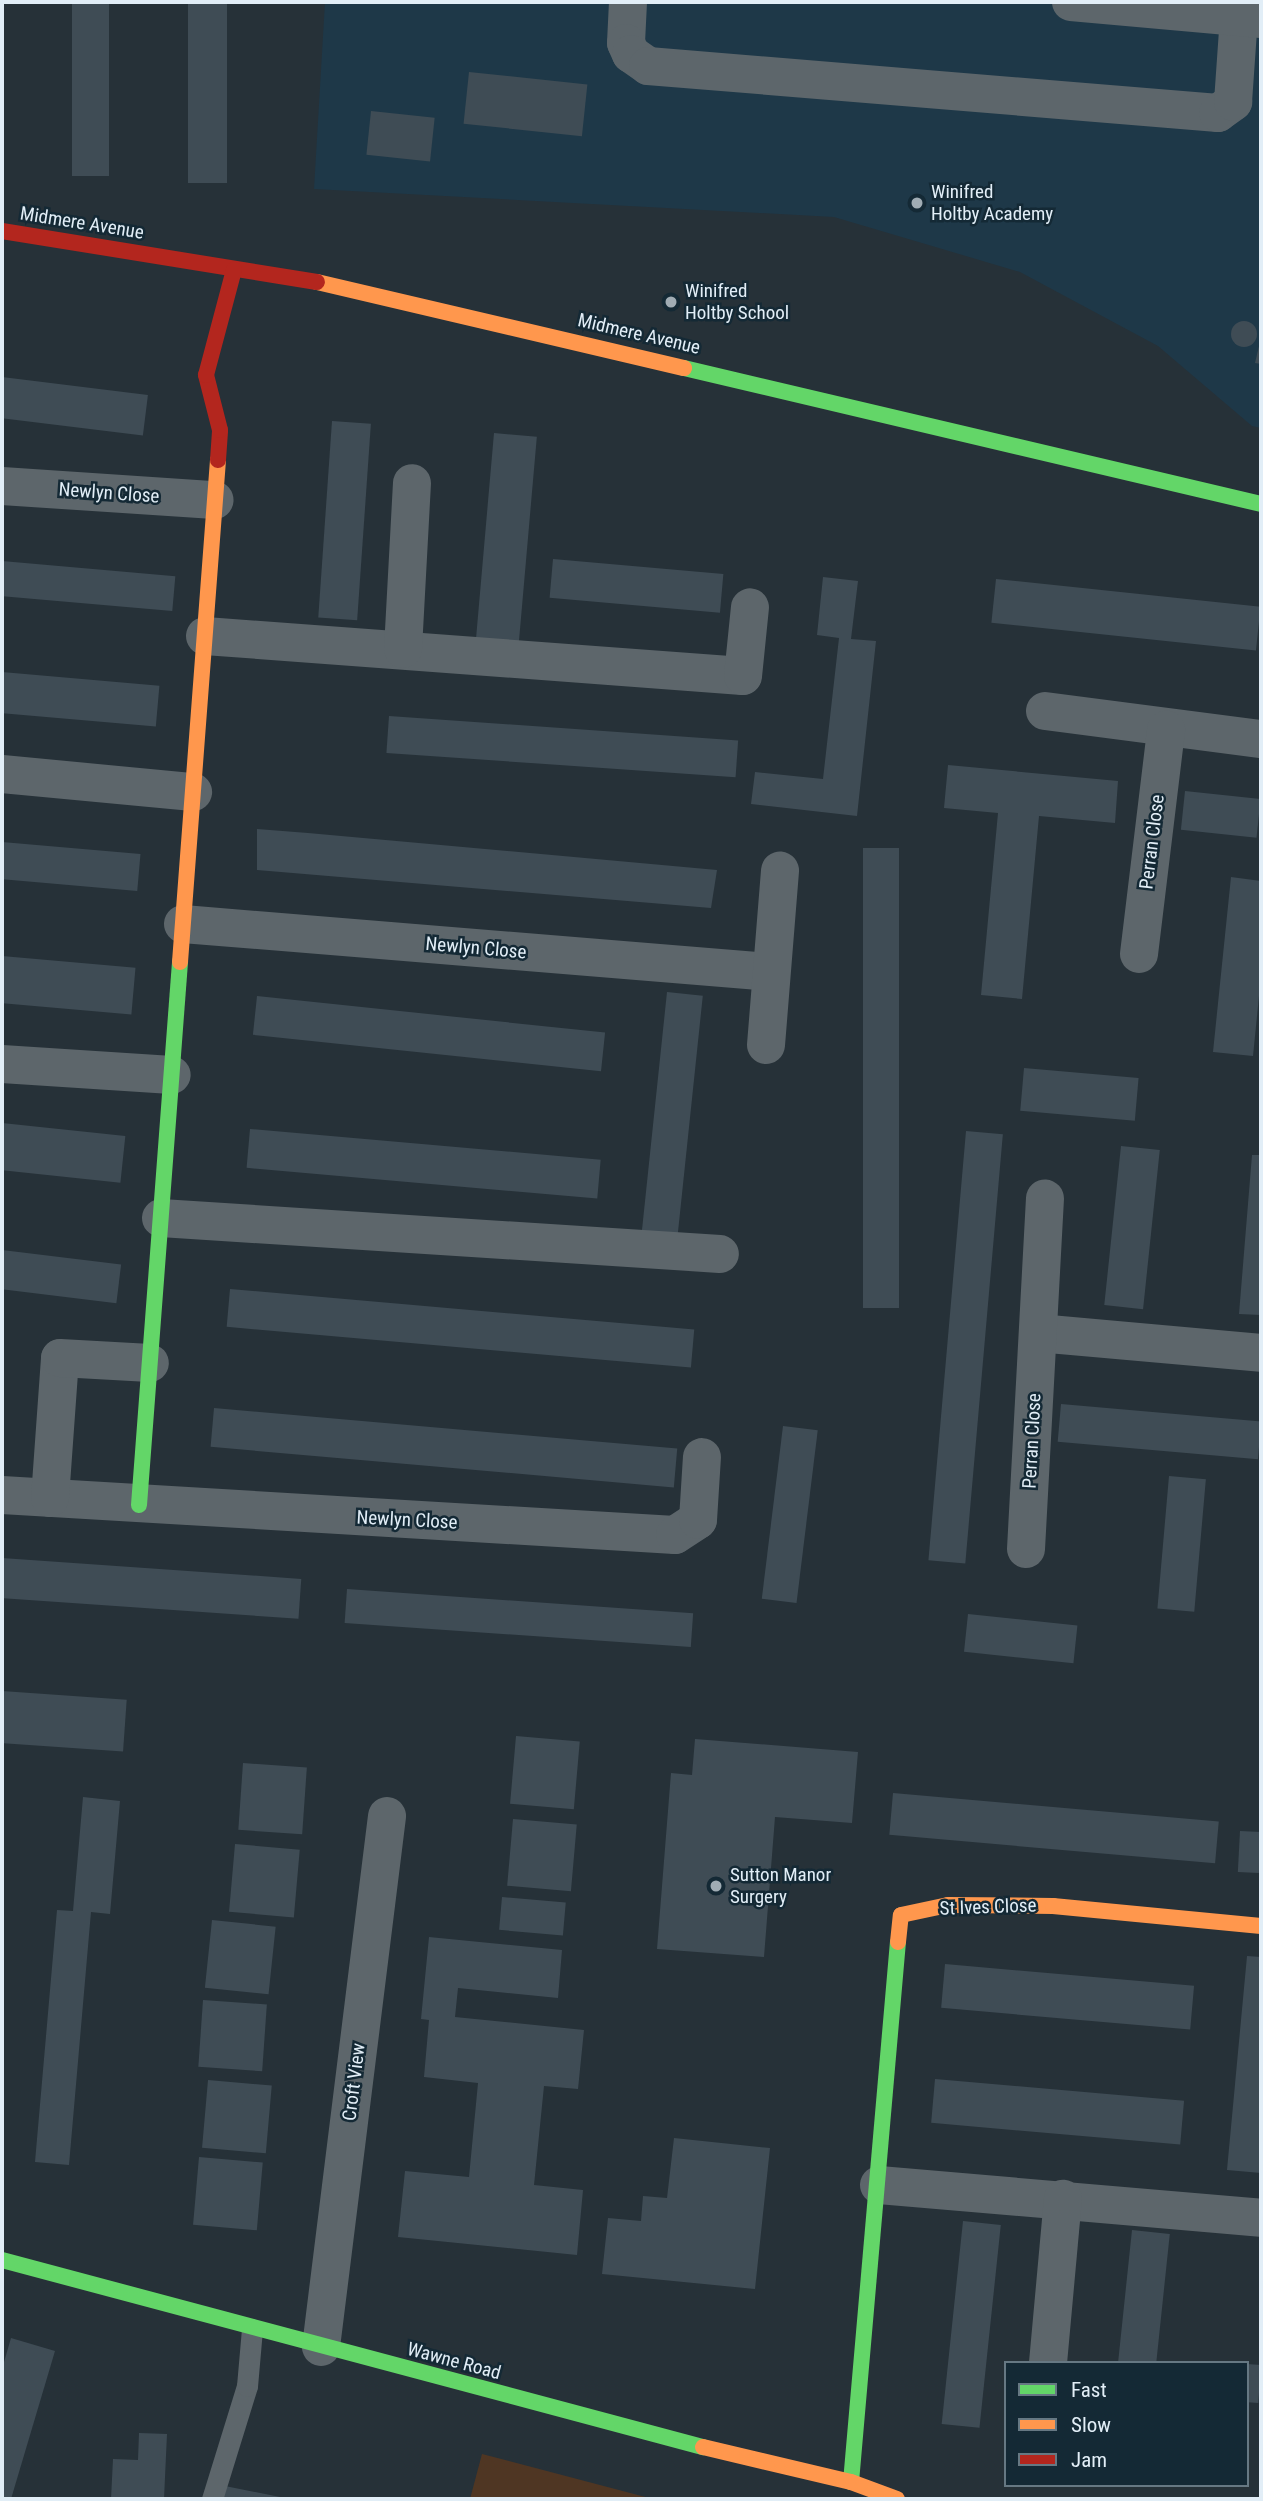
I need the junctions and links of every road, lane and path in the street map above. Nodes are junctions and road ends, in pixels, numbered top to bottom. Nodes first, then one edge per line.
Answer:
1 (628, 2) edge
2 (1071, 2) edge
3 (1250, 18) edge
4 (2, 231) edge
5 (234, 270) junction
6 (412, 483) dead end
7 (2, 486) edge
8 (215, 500) junction
9 (1261, 504) edge
10 (750, 607) dead end
11 (205, 636) junction
12 (403, 649) junction
13 (1045, 711) dead end
14 (1166, 730) junction
15 (1261, 738) edge
16 (2, 774) edge
17 (193, 792) junction
18 (779, 871) dead end
19 (183, 924) junction
20 (1139, 954) dead end
21 (770, 972) junction
22 (766, 1045) dead end
23 (2, 1065) edge
24 (172, 1075) junction
25 (1045, 1199) dead end
26 (161, 1218) junction
27 (720, 1254) dead end
28 (1038, 1333) junction
29 (1261, 1353) edge
30 (150, 1363) junction
31 (702, 1457) dead end
32 (2, 1495) edge
33 (50, 1498) junction
34 (139, 1504) junction
35 (1026, 1549) dead end
36 (387, 1816) dead end
37 (1261, 1926) edge
38 (879, 2185) junction
39 (1063, 2199) junction
40 (1261, 2218) edge
41 (2, 2260) edge
42 (252, 2329) junction
43 (321, 2347) junction
44 (1048, 2361) edge
45 (851, 2482) junction
46 (212, 2499) edge
47 (897, 2499) edge

1 - 3 street
2 - 3 street
4 - 5 street, Midmere Avenue
5 - 8 street
5 - 9 street, Midmere Avenue
6 - 12 street
7 - 8 street, Newlyn Close
8 - 11 street
10 - 12 street
11 - 12 street
11 - 17 street
13 - 14 street
14 - 15 street
14 - 20 street, Perran Close
16 - 17 street
17 - 19 street
18 - 21 street
19 - 21 street, Newlyn Close
19 - 24 street
21 - 22 street
23 - 24 street
24 - 26 street
25 - 28 street, Perran Close
26 - 27 street
26 - 30 street
28 - 29 street
28 - 35 street, Perran Close
30 - 33 street
30 - 34 street
31 - 34 street, Newlyn Close
32 - 33 street, Newlyn Close
33 - 34 street, Newlyn Close
36 - 43 street, Croft View
37 - 38 street, St Ives Close
38 - 39 street
38 - 45 street, St Ives Close
39 - 40 street
39 - 44 street
41 - 42 street, Wawne Road
42 - 43 street, Wawne Road
42 - 46 lane
43 - 45 street, Wawne Road
45 - 47 street, Wawne Road

